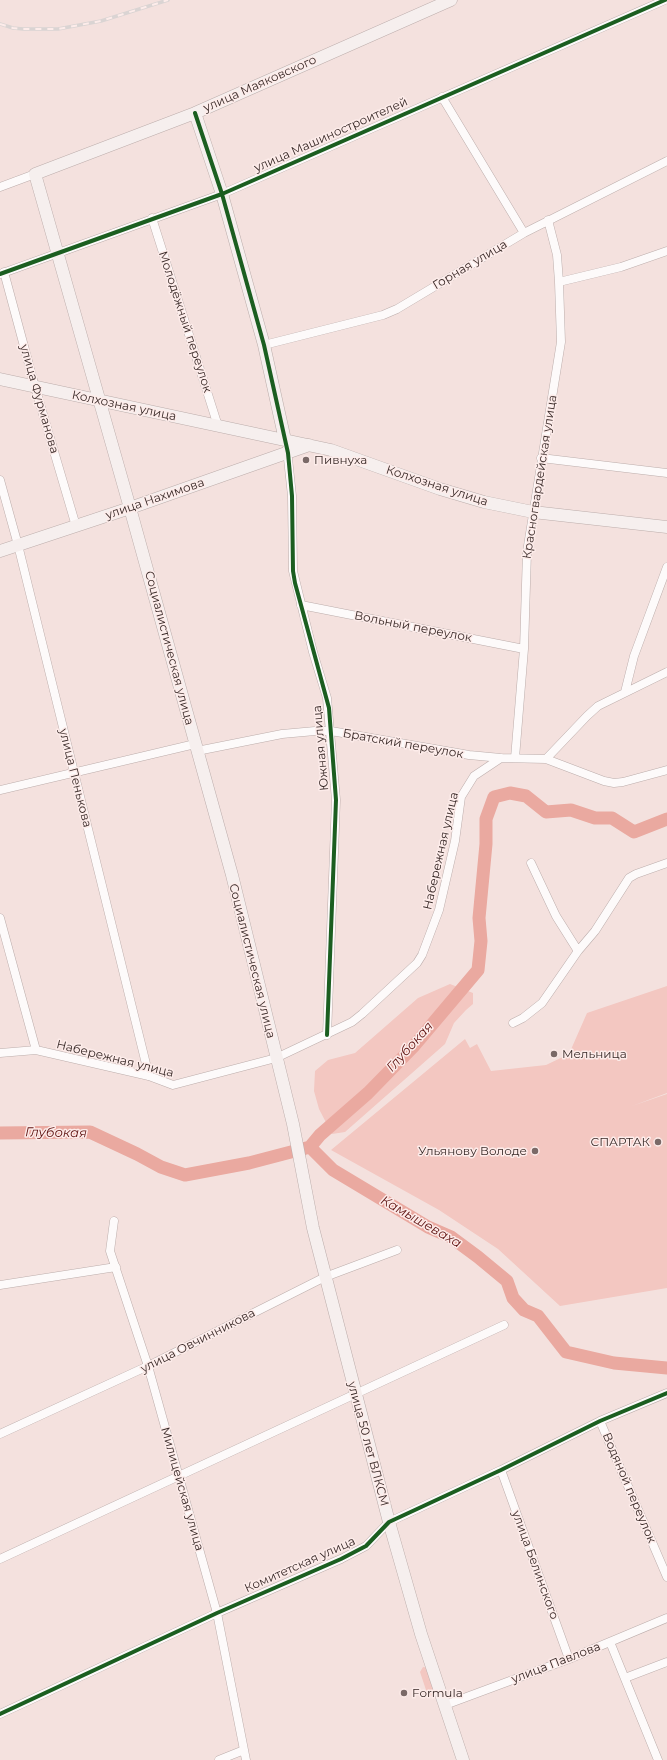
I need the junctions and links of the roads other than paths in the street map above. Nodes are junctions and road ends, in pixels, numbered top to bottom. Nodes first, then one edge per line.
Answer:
1 (451, 0) edge
2 (665, 0) edge
3 (442, 97) junction
4 (195, 113) junction
5 (667, 161) edge
6 (35, 174) junction
7 (0, 188) edge
8 (222, 194) junction
9 (152, 218) junction
10 (548, 220) junction
11 (524, 233) junction
12 (667, 251) edge
13 (58, 252) junction
14 (2, 273) edge
15 (560, 282) junction
16 (264, 344) junction
17 (0, 379) edge
18 (35, 387) junction
19 (100, 401) junction
20 (218, 426) junction
21 (285, 440) junction
22 (310, 445) junction
23 (288, 453) junction
24 (541, 458) junction
25 (667, 473) edge
26 (0, 480) edge
27 (130, 508) junction
28 (533, 512) junction
29 (76, 526) junction
30 (667, 527) edge
31 (18, 545) junction
32 (0, 551) edge
33 (667, 567) edge
34 (301, 605) junction
35 (524, 649) junction
36 (667, 672) edge
37 (625, 692) junction
38 (331, 731) junction
39 (196, 748) junction
40 (501, 758) junction
41 (515, 758) junction
42 (546, 759) junction
43 (667, 770) edge
44 (74, 773) junction
45 (0, 790) edge
46 (531, 863) dead end
47 (667, 863) edge
48 (0, 918) edge
49 (578, 951) junction
50 (513, 1023) dead end
51 (327, 1035) junction
52 (36, 1050) junction
53 (0, 1053) edge
54 (276, 1058) junction
55 (149, 1076) junction
56 (293, 1124) joint
57 (114, 1221) dead end
58 (397, 1250) dead end
59 (116, 1267) junction
60 (325, 1277) junction
61 (0, 1285) edge
62 (504, 1325) dead end
63 (148, 1366) junction
64 (667, 1393) edge
65 (355, 1394) junction
66 (600, 1421) junction
67 (0, 1434) edge
68 (502, 1470) junction
69 (179, 1477) junction
70 (389, 1522) junction
71 (0, 1559) edge
72 (667, 1577) edge
73 (217, 1613) junction
74 (667, 1618) edge
75 (610, 1642) junction
76 (569, 1659) junction
77 (667, 1662) edge
78 (625, 1678) junction
79 (444, 1705) junction
80 (0, 1714) edge
81 (244, 1750) junction
82 (219, 1760) edge
83 (246, 1760) edge
84 (462, 1760) edge
85 (658, 1760) edge

1 - 4 main road, улица Маяковского
2 - 3 street, улица Машиностроителей
3 - 8 street, улица Машиностроителей
3 - 11 street
4 - 6 main road, улица Маяковского
4 - 8 main road
5 - 10 street, Горная улица
6 - 7 street, улица Маяковского
6 - 13 main road, Социалистическая улица
8 - 9 street, улица Машиностроителей
8 - 16 main road
9 - 13 street, улица Машиностроителей
9 - 20 street, Молодёжный переулок
10 - 11 street, Горная улица
10 - 15 street, Красногвардейская улица
11 - 16 street, Горная улица
12 - 15 street
13 - 14 street, улица Машиностроителей
13 - 19 main road, Социалистическая улица
14 - 18 street, улица Фурманова
15 - 24 street, Красногвардейская улица
16 - 21 main road
17 - 18 main road, Колхозная улица
18 - 19 main road, Колхозная улица
18 - 29 street, улица Фурманова
19 - 20 main road, Колхозная улица
19 - 27 main road, Социалистическая улица
20 - 21 main road, Колхозная улица
21 - 22 main road, Колхозная улица
21 - 23 street, Южная улица
22 - 23 main road, улица Нахимова
22 - 28 main road, Колхозная улица
23 - 27 main road, улица Нахимова
23 - 34 street, Южная улица
24 - 25 street
24 - 28 street, Красногвардейская улица
26 - 31 street, улица Пенькова
27 - 29 main road, улица Нахимова
27 - 39 main road, Социалистическая улица
28 - 30 main road, Колхозная улица
28 - 35 street, Красногвардейская улица
29 - 31 main road, улица Нахимова
31 - 32 main road, улица Нахимова
31 - 44 street, улица Пенькова
33 - 37 street
34 - 35 street, Вольный переулок
34 - 38 street, Южная улица
35 - 41 street, Красногвардейская улица
36 - 37 street
37 - 42 street
38 - 39 street, Братский переулок
38 - 40 street, Братский переулок
38 - 51 street, Южная улица
39 - 44 street, Братский переулок
39 - 54 main road, Социалистическая улица
40 - 41 street, Братский переулок
40 - 51 street, Набережная улица
41 - 42 street
42 - 43 street
44 - 45 street, Братский переулок
44 - 55 street, улица Пенькова
46 - 49 street
47 - 49 street
48 - 52 street
49 - 50 street
51 - 54 street, Набережная улица
52 - 53 street, Набережная улица
52 - 55 street, Набережная улица
54 - 55 street, Набережная улица
54 - 56 main road, Социалистическая улица
56 - 60 main road, улица 50 лет ВЛКСМ
57 - 59 street, Милицейская улица
58 - 60 street, улица Овчинникова
59 - 61 street
59 - 63 street, Милицейская улица
60 - 63 street, улица Овчинникова
60 - 65 main road, улица 50 лет ВЛКСМ
62 - 65 street
63 - 67 street, улица Овчинникова
63 - 69 street, Милицейская улица
64 - 66 street, Комитетская улица
65 - 69 street
65 - 70 main road, улица 50 лет ВЛКСМ
66 - 68 street, Комитетская улица
66 - 72 street, Водяной переулок
68 - 70 street, Комитетская улица
68 - 76 street, улица Белинского
69 - 71 street
69 - 73 street, Милицейская улица
70 - 73 street, Комитетская улица
70 - 79 main road, улица 50 лет ВЛКСМ
73 - 80 street, Комитетская улица
73 - 81 street, Милицейская улица
74 - 75 street, улица Павлова
75 - 76 street, улица Павлова
75 - 78 street
76 - 79 street, улица Павлова
77 - 78 street
78 - 85 street
79 - 84 main road, улица 50 лет ВЛКСМ
81 - 82 street
81 - 83 street, Милицейская улица

